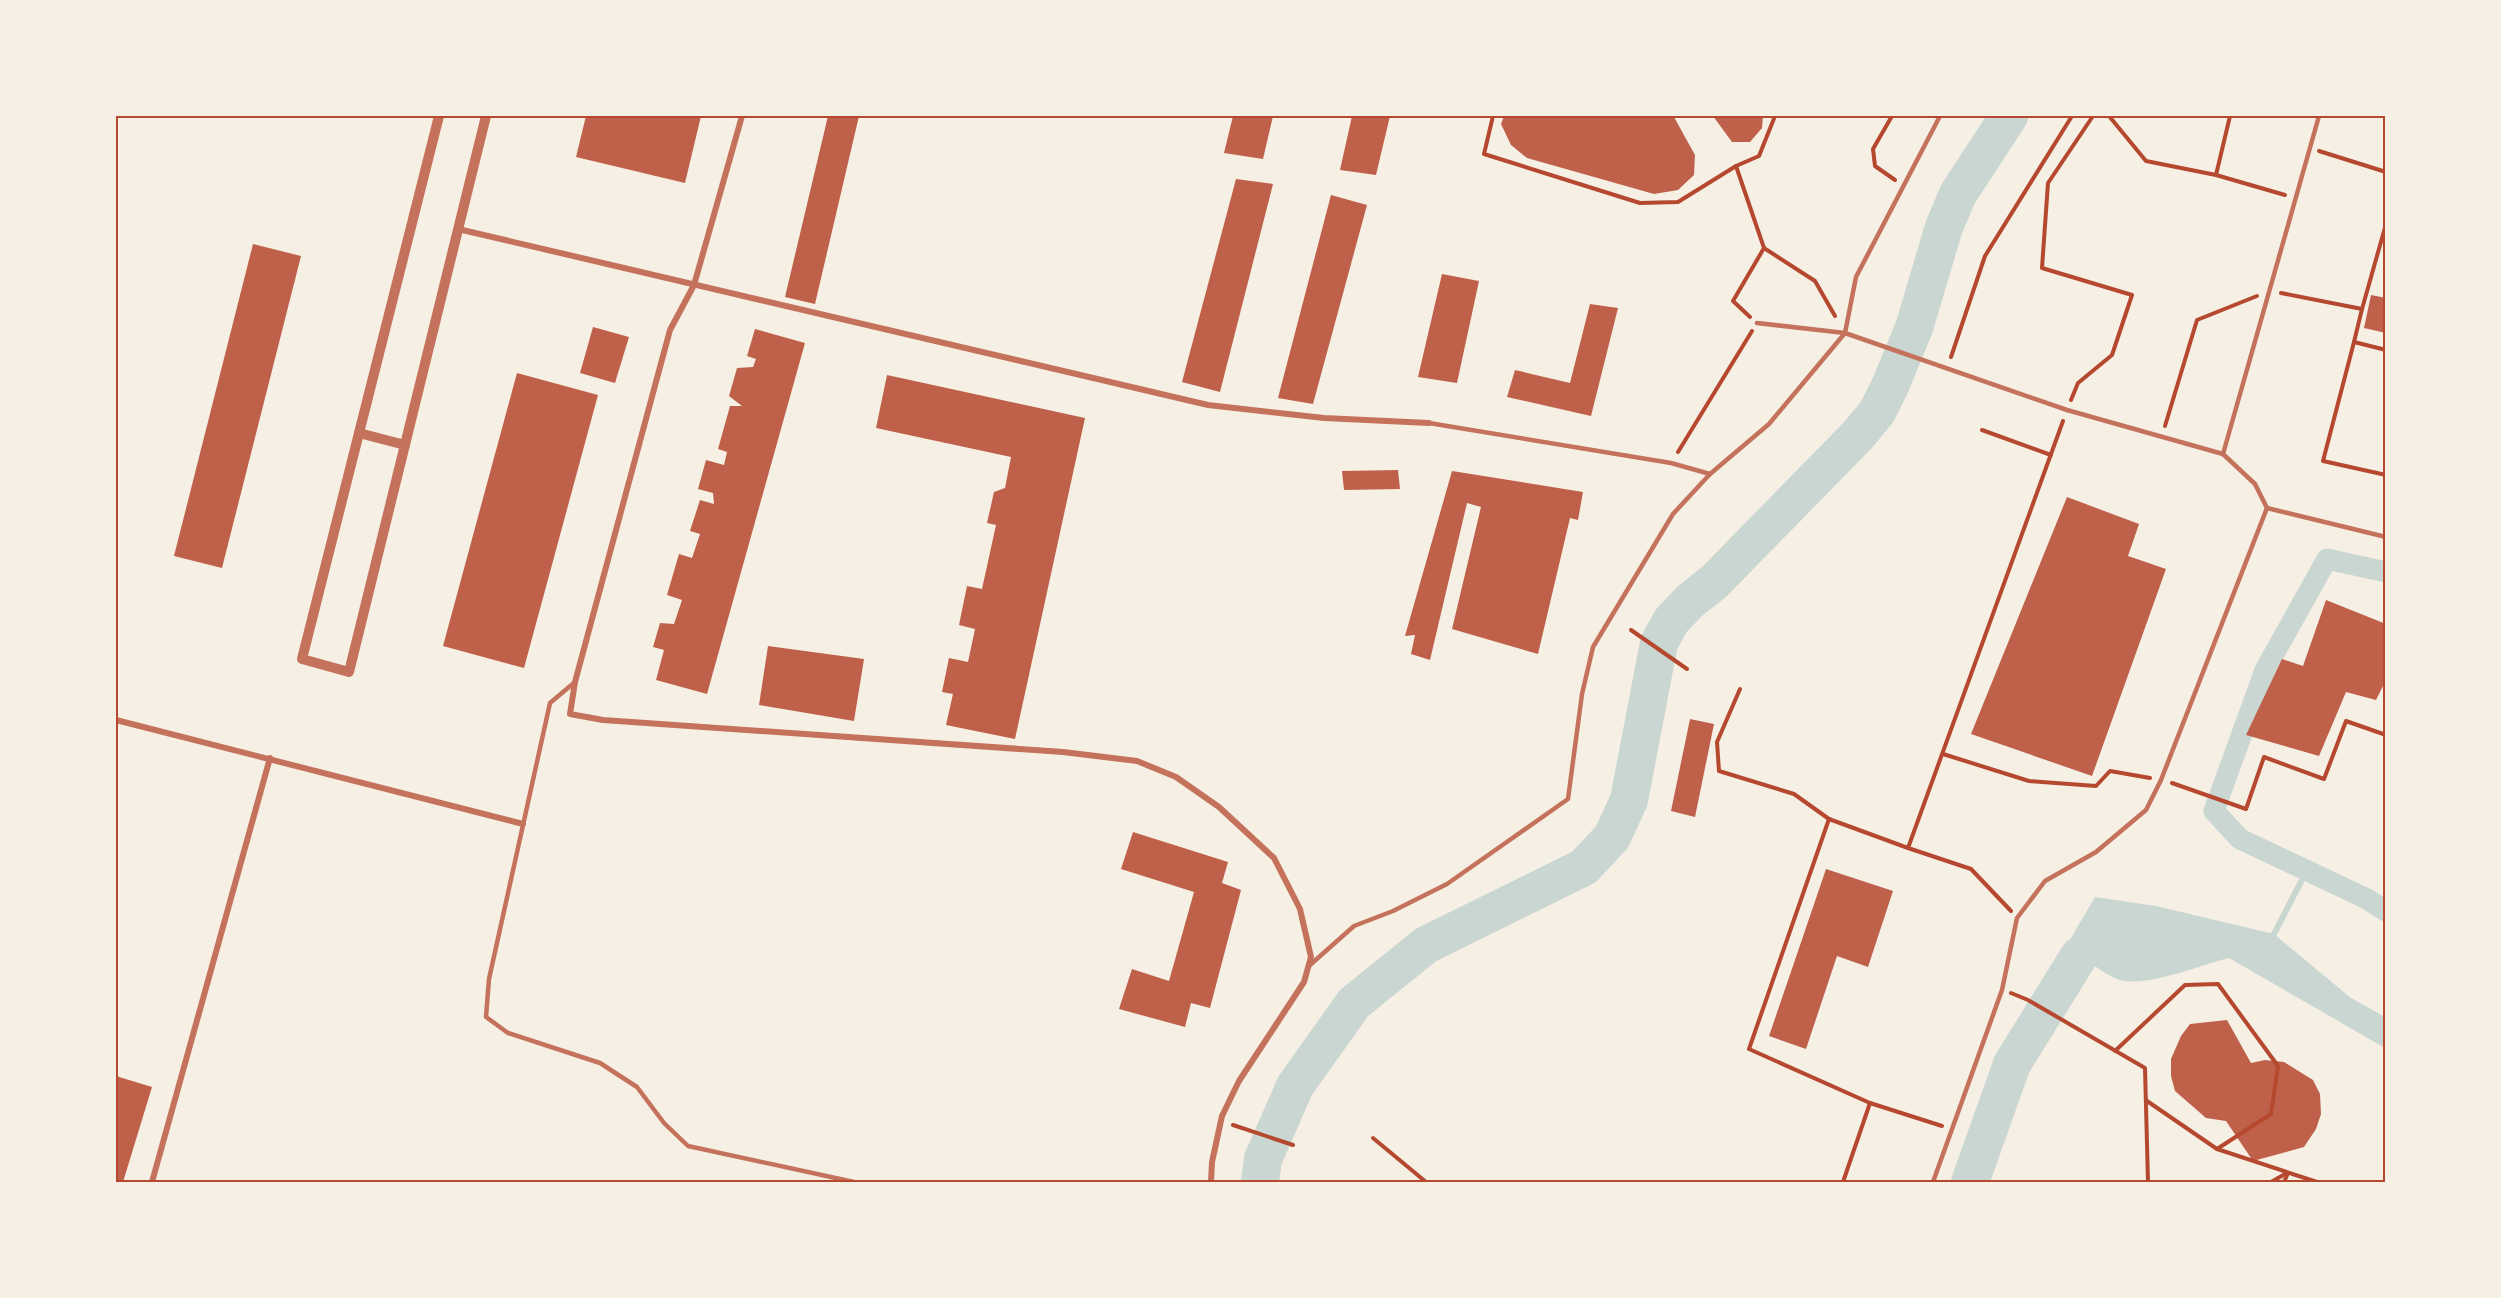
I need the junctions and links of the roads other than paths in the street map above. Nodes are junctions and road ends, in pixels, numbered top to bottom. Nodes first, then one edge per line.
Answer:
1 (439, 116) edge
2 (486, 116) edge
3 (742, 116) edge
4 (1940, 116) edge
5 (2319, 116) edge
6 (458, 229) junction
7 (694, 285) junction
8 (1758, 323) road end
9 (1845, 333) junction
10 (1429, 423) joint
11 (359, 433) junction
12 (405, 445) junction
13 (2223, 454) junction
14 (1710, 474) junction
15 (2267, 508) junction
16 (2385, 537) edge
17 (575, 682) junction
18 (116, 720) edge
19 (270, 758) junction
20 (523, 824) junction
21 (1308, 966) junction
22 (152, 1182) edge
23 (854, 1182) edge
24 (1211, 1182) edge
25 (1934, 1182) edge

1 - 11 street
2 - 6 street
3 - 7 street
4 - 9 lane
5 - 13 lane
6 - 7 street
6 - 12 street
7 - 10 street
7 - 17 street
8 - 9 lane
9 - 13 lane
9 - 14 lane
10 - 14 lane
11 - 12 street
11 - 12 street
13 - 15 lane
14 - 21 lane
15 - 16 lane
15 - 25 lane
17 - 20 lane
17 - 21 street
18 - 19 street
19 - 20 street
19 - 22 street
20 - 23 lane
21 - 24 street

